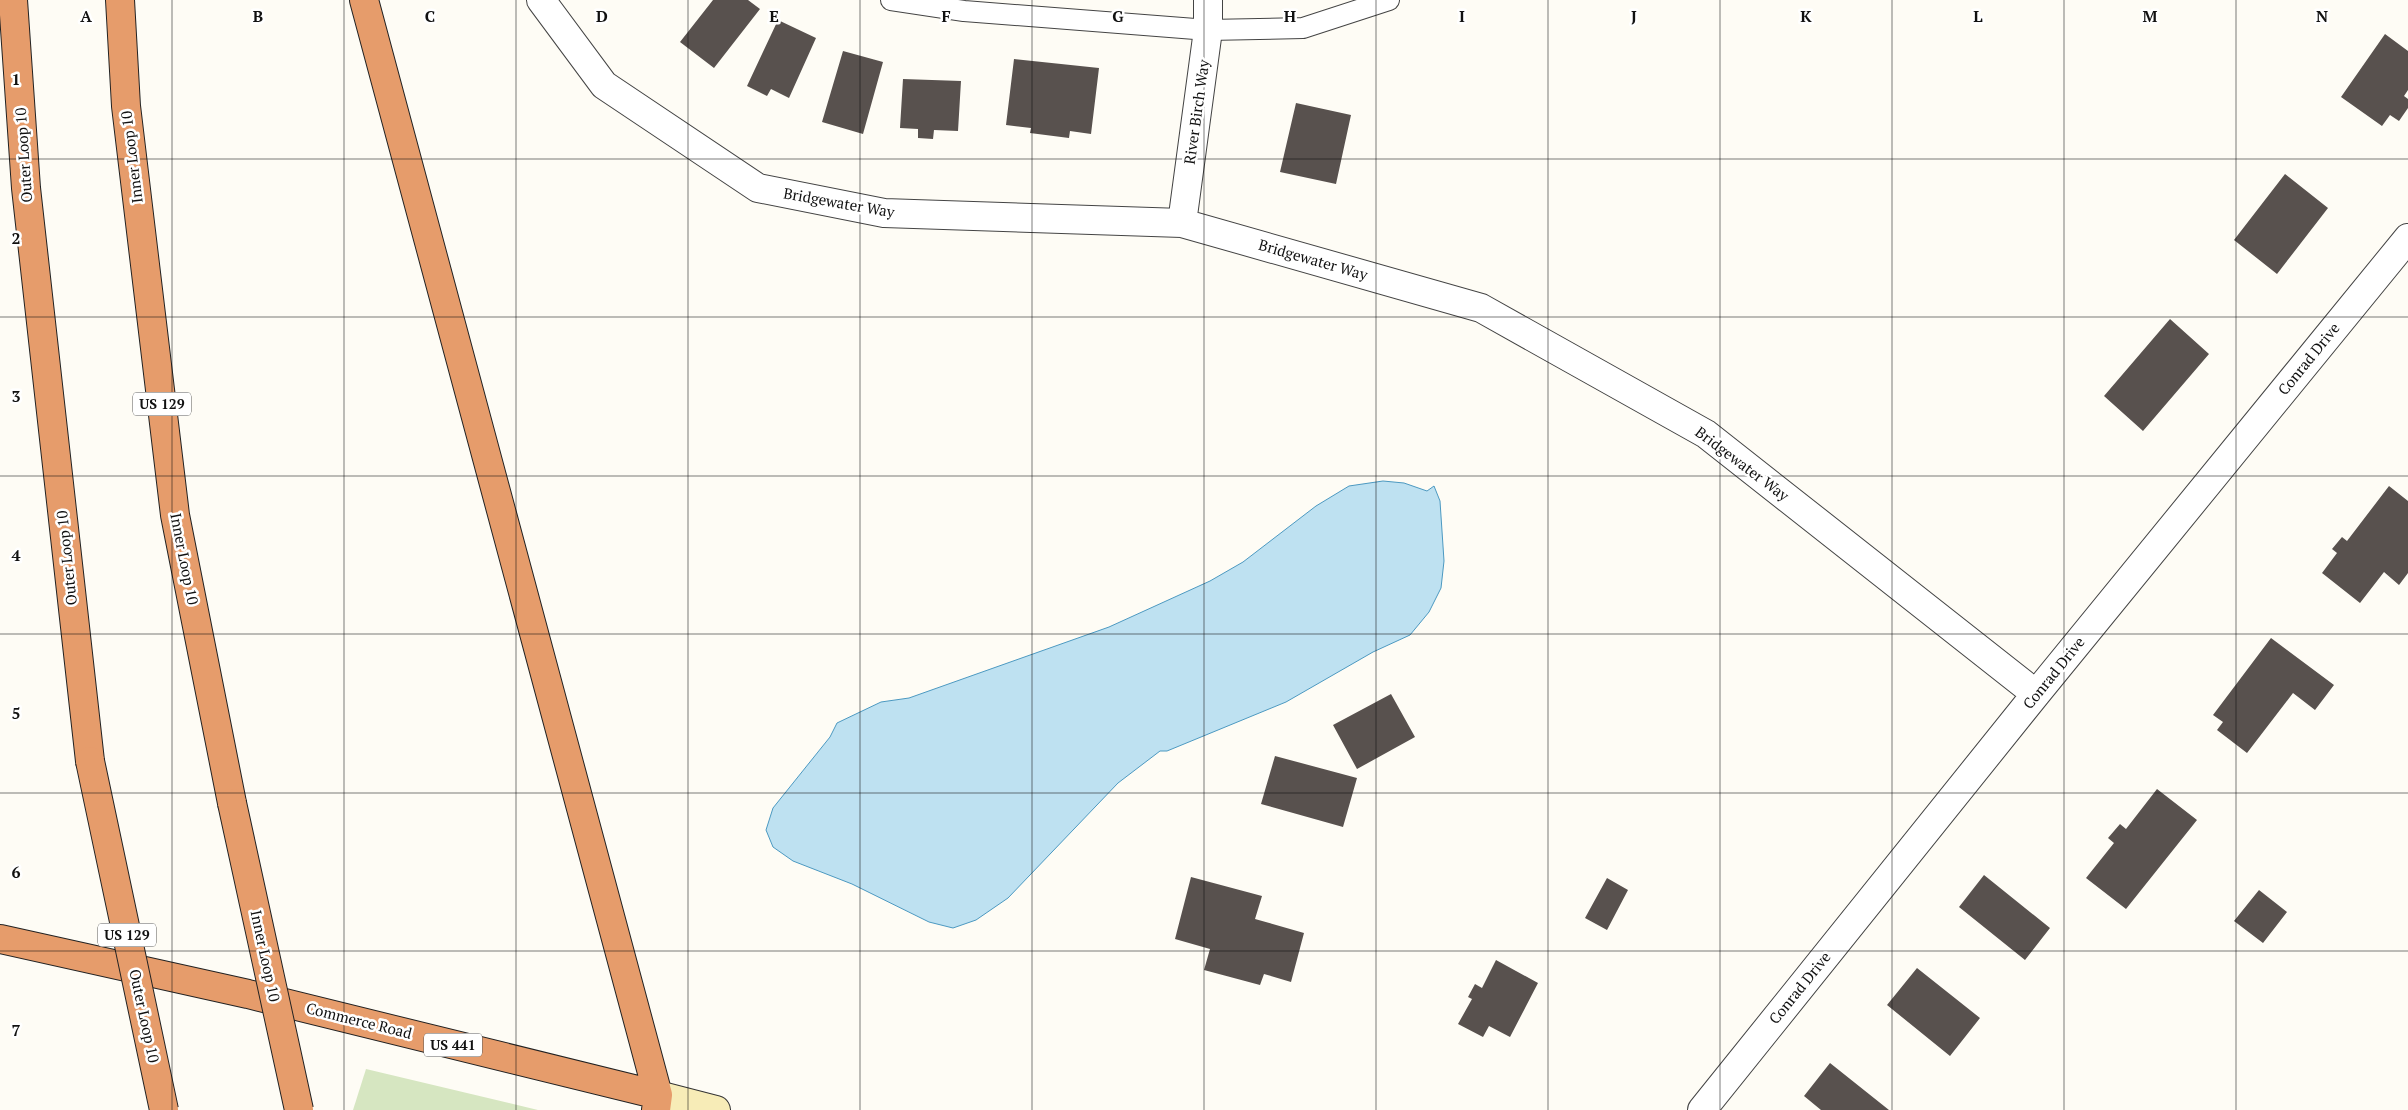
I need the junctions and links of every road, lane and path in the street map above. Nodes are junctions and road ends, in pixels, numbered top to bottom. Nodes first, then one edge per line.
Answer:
1 (13, 0) edge
2 (120, 0) edge
3 (364, 0) edge
4 (542, 0) edge
5 (892, 0) edge
6 (1208, 0) edge
7 (1389, 0) edge
8 (1208, 30) junction
9 (1182, 223) junction
10 (2408, 238) edge
11 (2036, 694) junction
12 (0, 939) edge
13 (657, 1103) edge
14 (164, 1110) edge
15 (299, 1110) edge
16 (716, 1110) edge
17 (1702, 1110) edge

1 - 14 highway, Outer Loop 10 / US 129, bridge
2 - 15 highway, Inner Loop 10 / US 129, bridge
3 - 13 highway
4 - 9 street, Bridgewater Way
5 - 8 lane
6 - 8 street, River Birch Way
7 - 8 lane
8 - 9 street, River Birch Way
9 - 11 street, Bridgewater Way
10 - 11 street, Conrad Drive
11 - 17 street, Conrad Drive
12 - 13 highway, Commerce Road / US 441
13 - 16 main road

